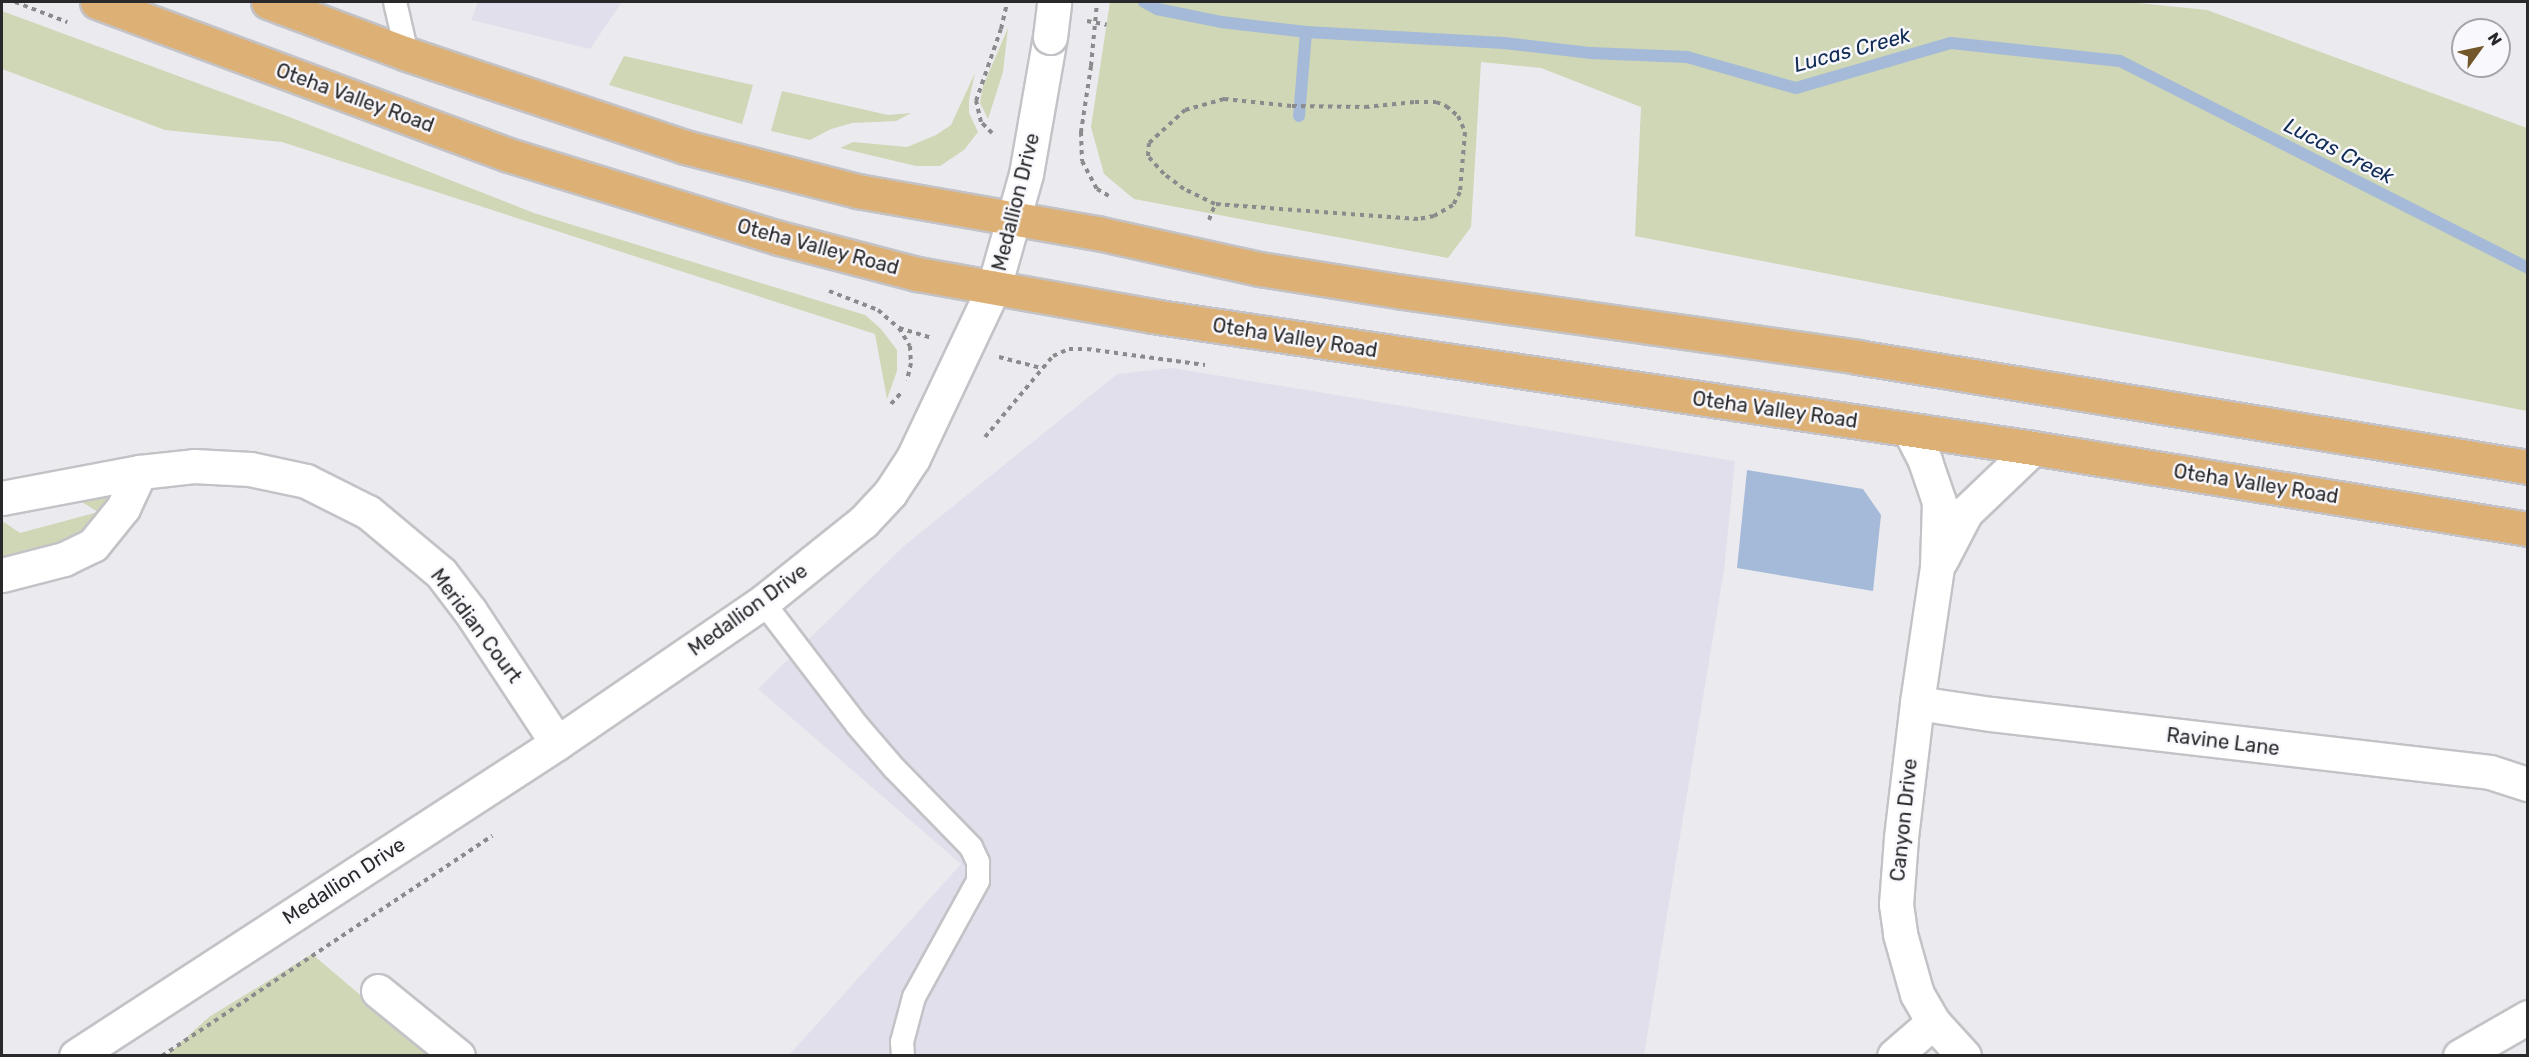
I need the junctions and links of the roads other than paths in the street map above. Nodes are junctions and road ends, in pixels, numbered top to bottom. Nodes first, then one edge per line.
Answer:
1 (97, 2) edge
2 (268, 2) edge
3 (395, 2) edge
4 (1054, 2) edge
5 (407, 54) junction
6 (1015, 220) junction
7 (994, 287) junction
8 (1910, 430) junction
9 (2032, 448) junction
10 (2528, 467) edge
11 (140, 472) junction
12 (2, 498) edge
13 (2528, 529) edge
14 (1937, 567) junction
15 (2, 574) edge
16 (763, 602) junction
17 (1917, 702) junction
18 (557, 743) junction
19 (2528, 784) edge
20 (378, 991) dead end
21 (158, 1002) junction
22 (2528, 1017) edge
23 (1933, 1022) junction
24 (76, 1056) edge
25 (111, 1056) edge
26 (458, 1056) edge
27 (903, 1056) edge
28 (1894, 1056) edge
29 (1964, 1056) edge
30 (2460, 1056) edge

1 - 7 main road, Oteha Valley Road
2 - 5 main road
3 - 5 lane
4 - 6 street, Medallion Drive, bridge
5 - 6 main road
6 - 7 street, Medallion Drive
6 - 10 main road
7 - 8 main road, Oteha Valley Road
7 - 16 street, Medallion Drive
8 - 9 main road, Oteha Valley Road
8 - 14 street, Canyon Drive
9 - 13 main road, Oteha Valley Road
9 - 14 street, Canyon Drive
11 - 12 street, Meridian Court
11 - 15 street
11 - 18 street, Meridian Court
14 - 17 street, Canyon Drive
16 - 18 street, Medallion Drive
16 - 27 lane
17 - 19 street, Ravine Lane
17 - 23 street, Canyon Drive
18 - 21 street, Medallion Drive
20 - 26 street
21 - 24 street, Medallion Drive
21 - 25 street, Medallion Drive
22 - 30 street
23 - 28 street
23 - 29 street, Canyon Drive

